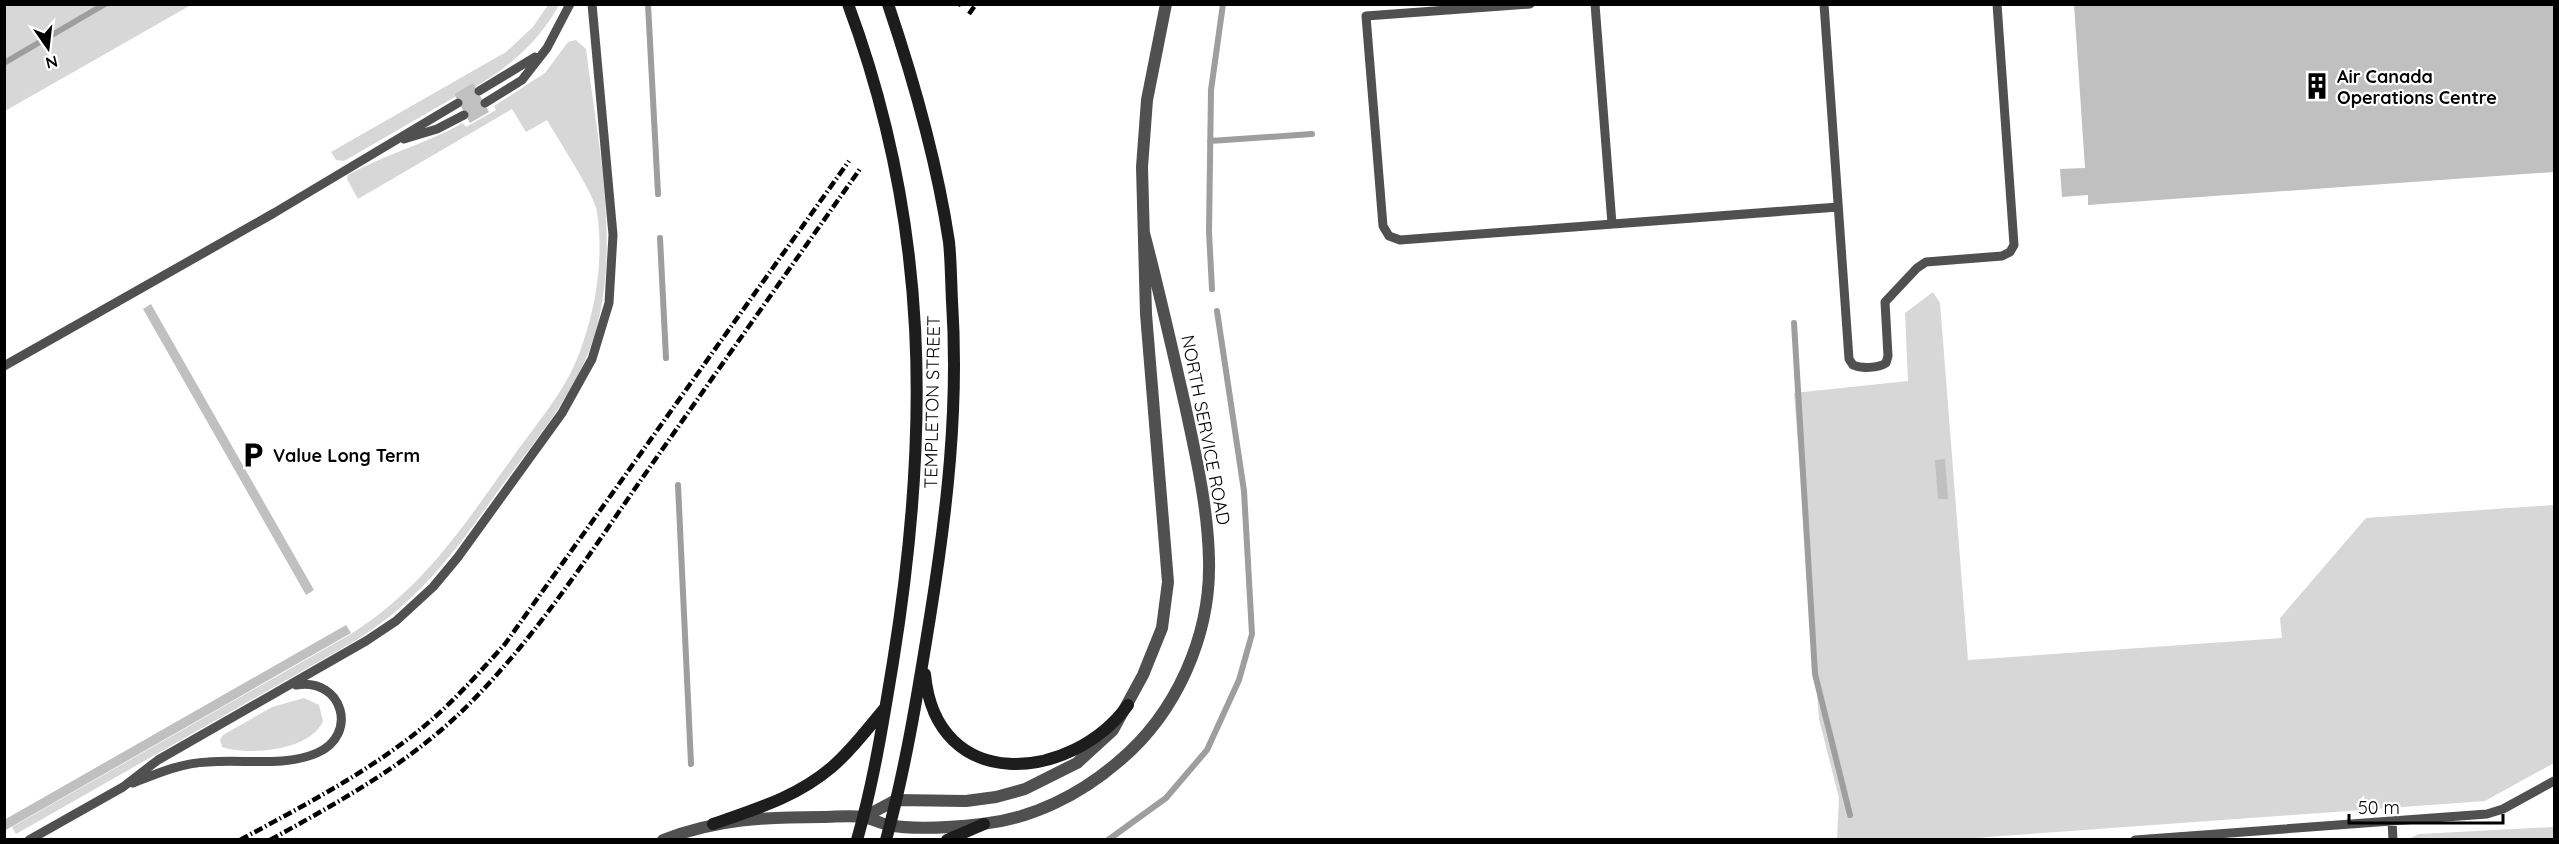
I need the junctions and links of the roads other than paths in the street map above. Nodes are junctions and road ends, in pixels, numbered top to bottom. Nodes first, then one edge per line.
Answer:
1 (570, 4) edge
2 (592, 4) edge
3 (848, 4) edge
4 (888, 4) edge
5 (1166, 4) edge
6 (1365, 4) edge
7 (1530, 4) edge
8 (1595, 4) edge
9 (1824, 4) edge
10 (1997, 4) edge
11 (1366, 16) junction
12 (547, 48) junction
13 (479, 91) dead end
14 (458, 103) dead end
15 (485, 103) dead end
16 (464, 115) dead end
17 (393, 142) junction
18 (1838, 207) junction
19 (1612, 224) junction
20 (1144, 233) junction
21 (4, 366) edge
22 (923, 659) junction
23 (288, 687) junction
24 (1128, 705) junction
25 (885, 708) junction
26 (2554, 781) edge
27 (123, 787) junction
28 (896, 800) junction
29 (864, 817) junction
30 (2392, 821) junction
31 (713, 824) junction
32 (984, 824) junction
33 (890, 826) junction
34 (29, 840) edge
35 (663, 840) edge
36 (857, 840) edge
37 (886, 840) edge
38 (947, 840) edge
39 (2135, 840) edge
40 (2393, 840) edge

1 - 12 lane
2 - 23 lane
3 - 25 street, TEMPLETON STREET
4 - 22 street, TEMPLETON STREET
5 - 20 street, NORTH SERVICE ROAD
6 - 11 lane
7 - 11 lane
8 - 19 lane
9 - 18 lane
10 - 18 lane
11 - 19 lane
12 - 13 lane
12 - 15 lane
14 - 17 lane
16 - 17 lane
17 - 21 lane
18 - 19 lane
20 - 24 street, NORTH SERVICE ROAD
20 - 32 street, NORTH SERVICE ROAD
22 - 24 street
22 - 28 street, TEMPLETON STREET
23 - 27 lane
23 - 27 lane
24 - 28 street, NORTH SERVICE ROAD
25 - 29 street, TEMPLETON STREET
25 - 31 street
26 - 30 lane
27 - 34 lane
28 - 29 street, NORTH SERVICE ROAD
28 - 33 street, TEMPLETON STREET
29 - 31 street
29 - 33 street
29 - 36 street, TEMPLETON STREET
30 - 39 lane
30 - 40 lane
31 - 35 street
32 - 33 street, NORTH SERVICE ROAD
32 - 38 street
33 - 37 street, TEMPLETON STREET

